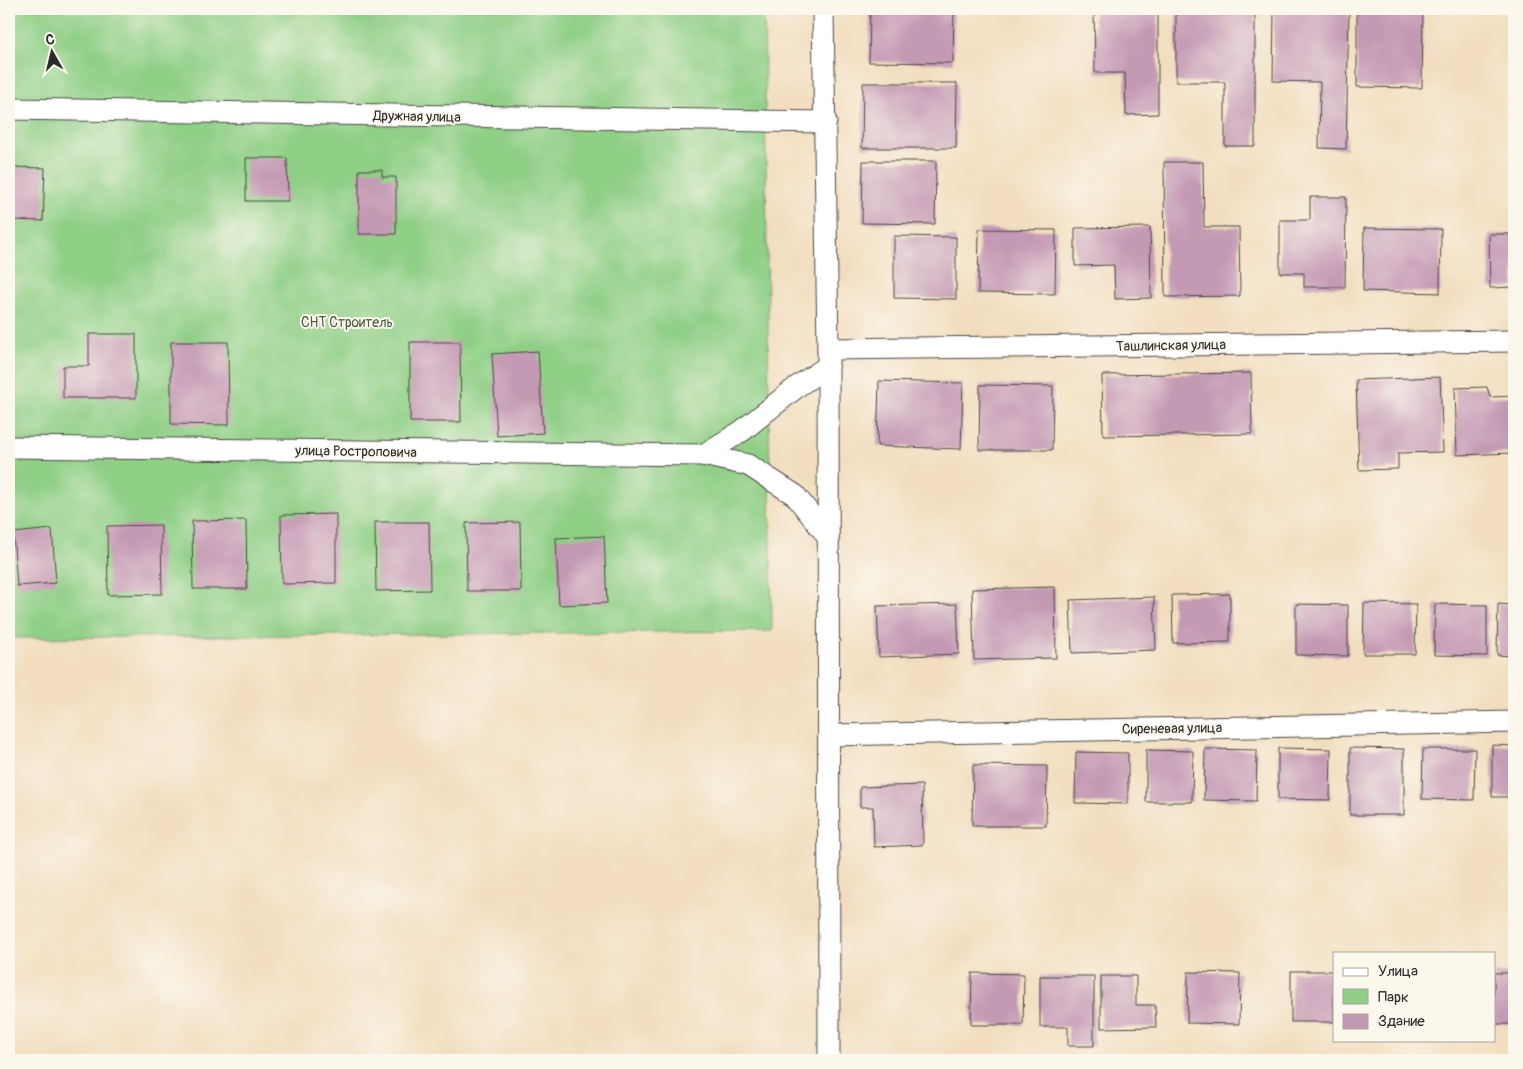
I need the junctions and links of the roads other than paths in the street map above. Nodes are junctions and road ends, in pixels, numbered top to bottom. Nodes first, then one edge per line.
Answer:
1 (823, 9) edge
2 (9, 109) edge
3 (826, 122) junction
4 (1514, 341) edge
5 (828, 358) junction
6 (9, 446) edge
7 (703, 455) junction
8 (828, 537) junction
9 (1514, 722) edge
10 (829, 735) junction
11 (829, 1060) edge

1 - 3 street
2 - 3 street, Дружная улица
3 - 5 street
4 - 5 street, Ташлинская улица
5 - 7 street
5 - 8 street
6 - 7 street, улица Ростроповича
7 - 8 street, улица Ростроповича
8 - 10 street
9 - 10 street, Сиреневая улица
10 - 11 street

